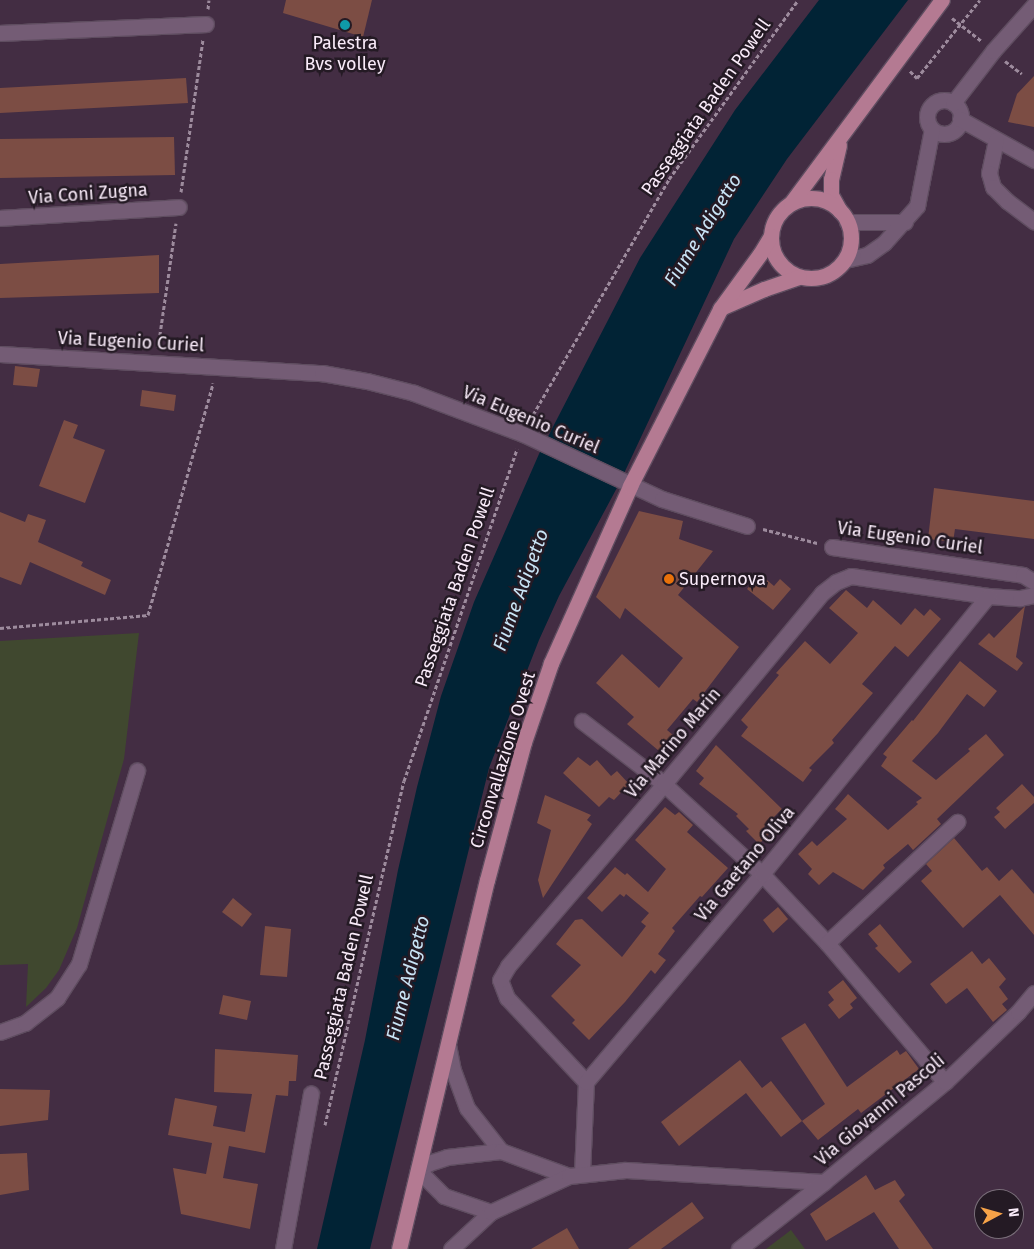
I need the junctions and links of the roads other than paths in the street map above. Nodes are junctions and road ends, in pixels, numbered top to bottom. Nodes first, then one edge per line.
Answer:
1 (942, 0) edge
2 (1034, 5) edge
3 (206, 24) road end
4 (0, 33) edge
5 (953, 103) junction
6 (960, 119) junction
7 (932, 128) junction
8 (844, 132) junction
9 (996, 140) junction
10 (1034, 160) edge
11 (791, 204) junction
12 (179, 207) road end
13 (843, 216) junction
14 (0, 218) edge
15 (1034, 221) edge
16 (905, 222) junction
17 (771, 236) junction
18 (845, 260) junction
19 (799, 276) junction
20 (720, 309) junction
21 (0, 354) edge
22 (626, 483) junction
23 (747, 526) road end
24 (832, 546) road end
25 (1034, 582) edge
26 (1034, 595) edge
27 (988, 596) junction
28 (582, 721) dead end
29 (137, 771) dead end
30 (664, 784) junction
31 (958, 822) dead end
32 (762, 874) junction
33 (827, 943) junction
34 (1034, 993) edge
35 (0, 1032) edge
36 (448, 1045) junction
37 (586, 1082) junction
38 (945, 1082) junction
39 (311, 1094) dead end
40 (501, 1151) junction
41 (418, 1170) junction
42 (576, 1175) junction
43 (824, 1182) junction
44 (491, 1212) junction
45 (283, 1249) edge
46 (399, 1249) edge
47 (451, 1249) edge
48 (739, 1249) edge

1 - 8 main road
2 - 5 street
3 - 4 street
5 - 6 street
5 - 7 street
6 - 7 street
6 - 9 street
7 - 16 street
8 - 11 main road
8 - 13 main road
9 - 10 street
9 - 15 street
11 - 13 main road
11 - 17 main road
12 - 14 street, Via Coni Zugna
13 - 16 street
13 - 18 main road
16 - 18 street
17 - 19 main road
17 - 20 main road, Circonvallazione Ovest
18 - 19 main road
19 - 20 main road
20 - 22 main road, Circonvallazione Ovest
21 - 22 street, Via Eugenio Curiel
22 - 23 street, Via Eugenio Curiel
22 - 36 main road, Circonvallazione Ovest
24 - 25 street, Via Eugenio Curiel
26 - 27 street, Via Marino Marin
27 - 30 street, Via Marino Marin
27 - 32 street, Via Gaetano Oliva
28 - 30 street
29 - 35 street
30 - 32 street
30 - 37 street, Via Marino Marin
31 - 33 street
32 - 33 street
32 - 37 street, Via Gaetano Oliva
33 - 38 street
34 - 38 street, Via Giovanni Pascoli
36 - 40 street
36 - 41 main road, Circonvallazione Ovest
37 - 42 street
38 - 43 street, Via Giovanni Pascoli
39 - 45 street
40 - 41 street
40 - 42 street
41 - 44 street
41 - 46 main road, Circonvallazione Ovest
42 - 43 street, Via Giovanni Pascoli
42 - 44 street
43 - 48 street
44 - 47 street

